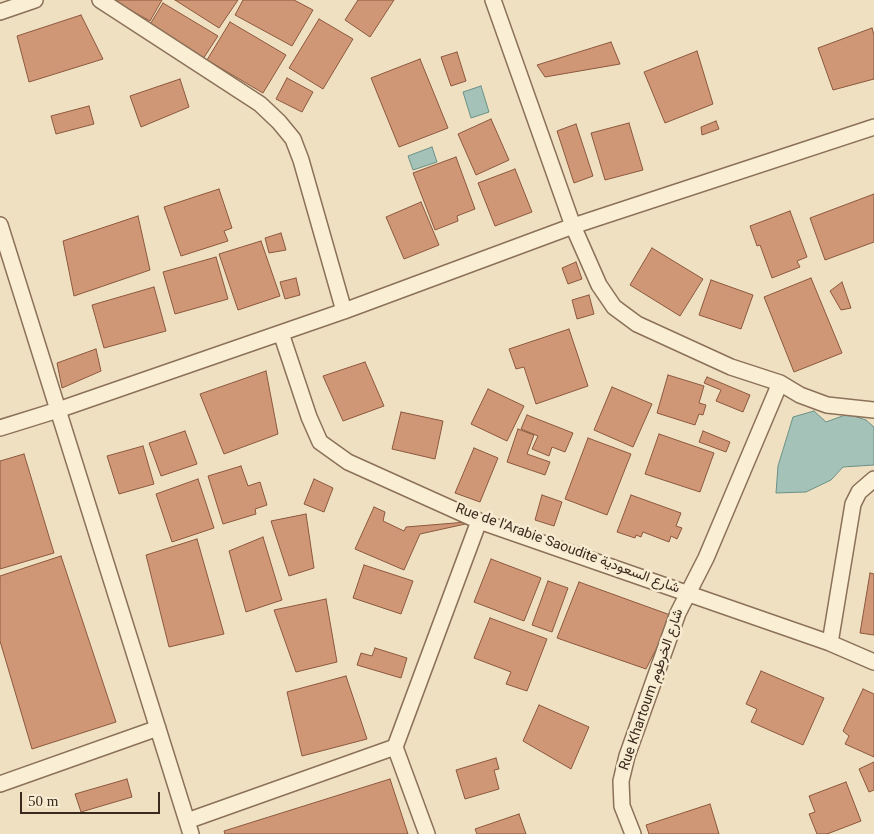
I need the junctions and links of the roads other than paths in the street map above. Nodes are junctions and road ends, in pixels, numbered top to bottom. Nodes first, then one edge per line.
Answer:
1 (35, 0) edge
2 (100, 0) edge
3 (493, 0) edge
4 (0, 12) edge
5 (874, 127) edge
6 (0, 225) edge
7 (573, 226) junction
8 (344, 311) junction
9 (281, 333) junction
10 (780, 383) junction
11 (58, 410) junction
12 (874, 410) edge
13 (0, 428) edge
14 (874, 479) edge
15 (480, 522) junction
16 (688, 594) junction
17 (830, 644) junction
18 (874, 662) edge
19 (158, 728) junction
20 (395, 747) junction
21 (0, 784) edge
22 (189, 828) edge
23 (426, 834) edge
24 (633, 834) edge

1 - 4 street
2 - 8 street
3 - 7 street
5 - 7 street
6 - 11 street
7 - 8 street
7 - 10 street
8 - 9 street
9 - 11 street
9 - 15 street, Rue de l'Arabie Saoudite شارع السعودية
10 - 12 street
10 - 16 street, Rue Khartoum شارع الخرطوم
11 - 13 street
11 - 19 street
14 - 17 street
15 - 16 street, Rue de l'Arabie Saoudite شارع السعودية
15 - 20 street
16 - 17 street, Rue de l'Arabie Saoudite شارع السعودية
16 - 24 street, Rue Khartoum شارع الخرطوم
17 - 18 street, Rue de l'Arabie Saoudite شارع السعودية
19 - 21 street
19 - 22 street
20 - 22 street
20 - 23 street

